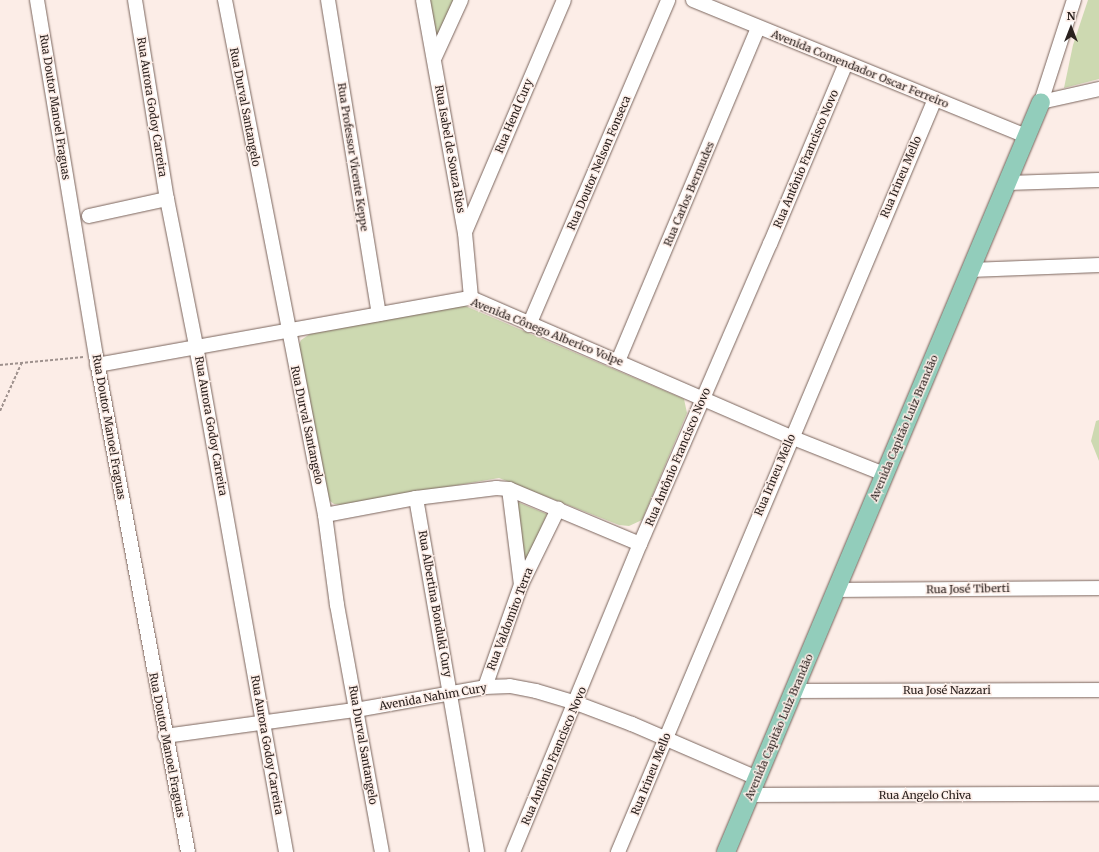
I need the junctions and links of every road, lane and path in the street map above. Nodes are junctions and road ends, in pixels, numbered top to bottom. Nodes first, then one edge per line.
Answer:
1 (37, 0) edge
2 (134, 0) edge
3 (225, 0) edge
4 (328, 0) edge
5 (423, 0) edge
6 (461, 0) edge
7 (564, 0) edge
8 (668, 0) edge
9 (693, 0) edge
10 (1074, 0) edge
11 (758, 28) junction
12 (434, 59) junction
13 (846, 63) junction
14 (1099, 89) edge
15 (934, 99) junction
16 (1041, 102) junction
17 (1027, 136) junction
18 (1099, 180) edge
19 (1007, 183) junction
20 (167, 199) junction
21 (89, 216) dead end
22 (465, 233) junction
23 (1099, 265) edge
24 (971, 270) junction
25 (471, 298) junction
26 (379, 314) junction
27 (529, 325) junction
28 (287, 330) junction
29 (196, 346) junction
30 (97, 360) junction
31 (618, 361) junction
32 (22, 362) junction
33 (0, 365) edge
34 (703, 398) junction
35 (0, 411) edge
36 (791, 437) junction
37 (884, 474) junction
38 (509, 489) junction
39 (416, 498) junction
40 (558, 509) junction
41 (325, 515) junction
42 (640, 544) junction
43 (521, 585) junction
44 (1099, 588) edge
45 (837, 590) junction
46 (485, 687) junction
47 (794, 690) junction
48 (1099, 690) edge
49 (451, 693) junction
50 (576, 703) junction
51 (356, 710) junction
52 (263, 723) junction
53 (165, 736) junction
54 (665, 739) junction
55 (757, 778) junction
56 (1099, 794) edge
57 (750, 795) junction
58 (188, 852) edge
59 (286, 852) edge
60 (382, 852) edge
61 (477, 852) edge
62 (514, 852) edge
63 (618, 852) edge
64 (726, 852) edge

1 - 30 street, Rua Doutor Manoel Fraguas
2 - 20 street, Rua Aurora Godoy Carreira
3 - 28 street, Rua Durval Santangelo
4 - 26 street, Rua Professor Vicente Keppe
5 - 12 street, Rua Isabel de Souza Rios
6 - 12 street
7 - 22 street, Rua Hend Cury
8 - 27 street, Rua Doutor Nelson Fonseca
9 - 11 street, Avenida Comendador Oscar Ferreiro
10 - 16 street, Avenida Capitão Luiz Brandão
11 - 13 street, Avenida Comendador Oscar Ferreiro
11 - 31 street, Rua Carlos Bermudes
12 - 22 street, Rua Isabel de Souza Rios
13 - 15 street, Avenida Comendador Oscar Ferreiro
13 - 34 street, Rua Antônio Francisco Novo
14 - 16 street
15 - 17 street, Avenida Comendador Oscar Ferreiro
15 - 36 street, Rua Irineu Mello
16 - 17 main road, Avenida Capitão Luiz Brandão
17 - 19 main road, Avenida Capitão Luiz Brandão
18 - 19 street
19 - 24 main road, Avenida Capitão Luiz Brandão
20 - 21 street
20 - 29 street, Rua Aurora Godoy Carreira
22 - 25 street, Rua Isabel de Souza Rios
23 - 24 street
24 - 37 main road, Avenida Capitão Luiz Brandão
25 - 26 street, Avenida Cônego Alberico Volpe
25 - 27 street, Avenida Cônego Alberico Volpe
26 - 28 street, Avenida Cônego Alberico Volpe
27 - 31 street, Avenida Cônego Alberico Volpe
28 - 29 street, Avenida Cônego Alberico Volpe
28 - 41 street, Rua Durval Santangelo
29 - 30 street, Avenida Cônego Alberico Volpe
29 - 52 street, Rua Aurora Godoy Carreira
30 - 32 path
30 - 53 street, Rua Doutor Manoel Fraguas
31 - 34 street, Avenida Cônego Alberico Volpe
32 - 33 path
32 - 35 path
34 - 36 street, Avenida Cônego Alberico Volpe
34 - 42 street, Rua Antônio Francisco Novo
36 - 37 street, Avenida Cônego Alberico Volpe
36 - 54 street, Rua Irineu Mello
37 - 45 main road, Avenida Capitão Luiz Brandão
38 - 39 street
38 - 40 street
38 - 43 street
39 - 41 street
39 - 49 street, Rua Albertina Bonduki Cury
40 - 42 street
40 - 43 street, Rua Valdomiro Terra
41 - 51 street, Rua Durval Santangelo
42 - 50 street, Rua Antônio Francisco Novo
43 - 46 street, Rua Valdomiro Terra
44 - 45 street, Rua José Tiberti
45 - 47 main road, Avenida Capitão Luiz Brandão
46 - 49 street, Avenida Nahim Cury
46 - 50 street, Avenida Nahim Cury
47 - 48 street, Rua José Nazzari
47 - 55 main road, Avenida Capitão Luiz Brandão
49 - 51 street, Avenida Nahim Cury
49 - 61 street, Rua Albertina Bonduki Cury
50 - 54 street, Avenida Nahim Cury
50 - 62 street, Rua Antônio Francisco Novo
51 - 52 street, Avenida Nahim Cury
51 - 60 street, Rua Durval Santangelo
52 - 53 street, Avenida Nahim Cury
52 - 59 street, Rua Aurora Godoy Carreira
53 - 58 street, Rua Doutor Manoel Fraguas
54 - 55 street, Avenida Nahim Cury
54 - 63 street, Rua Irineu Mello
55 - 57 main road, Avenida Capitão Luiz Brandão
56 - 57 street, Rua Angelo Chiva
57 - 64 main road, Avenida Capitão Luiz Brandão

